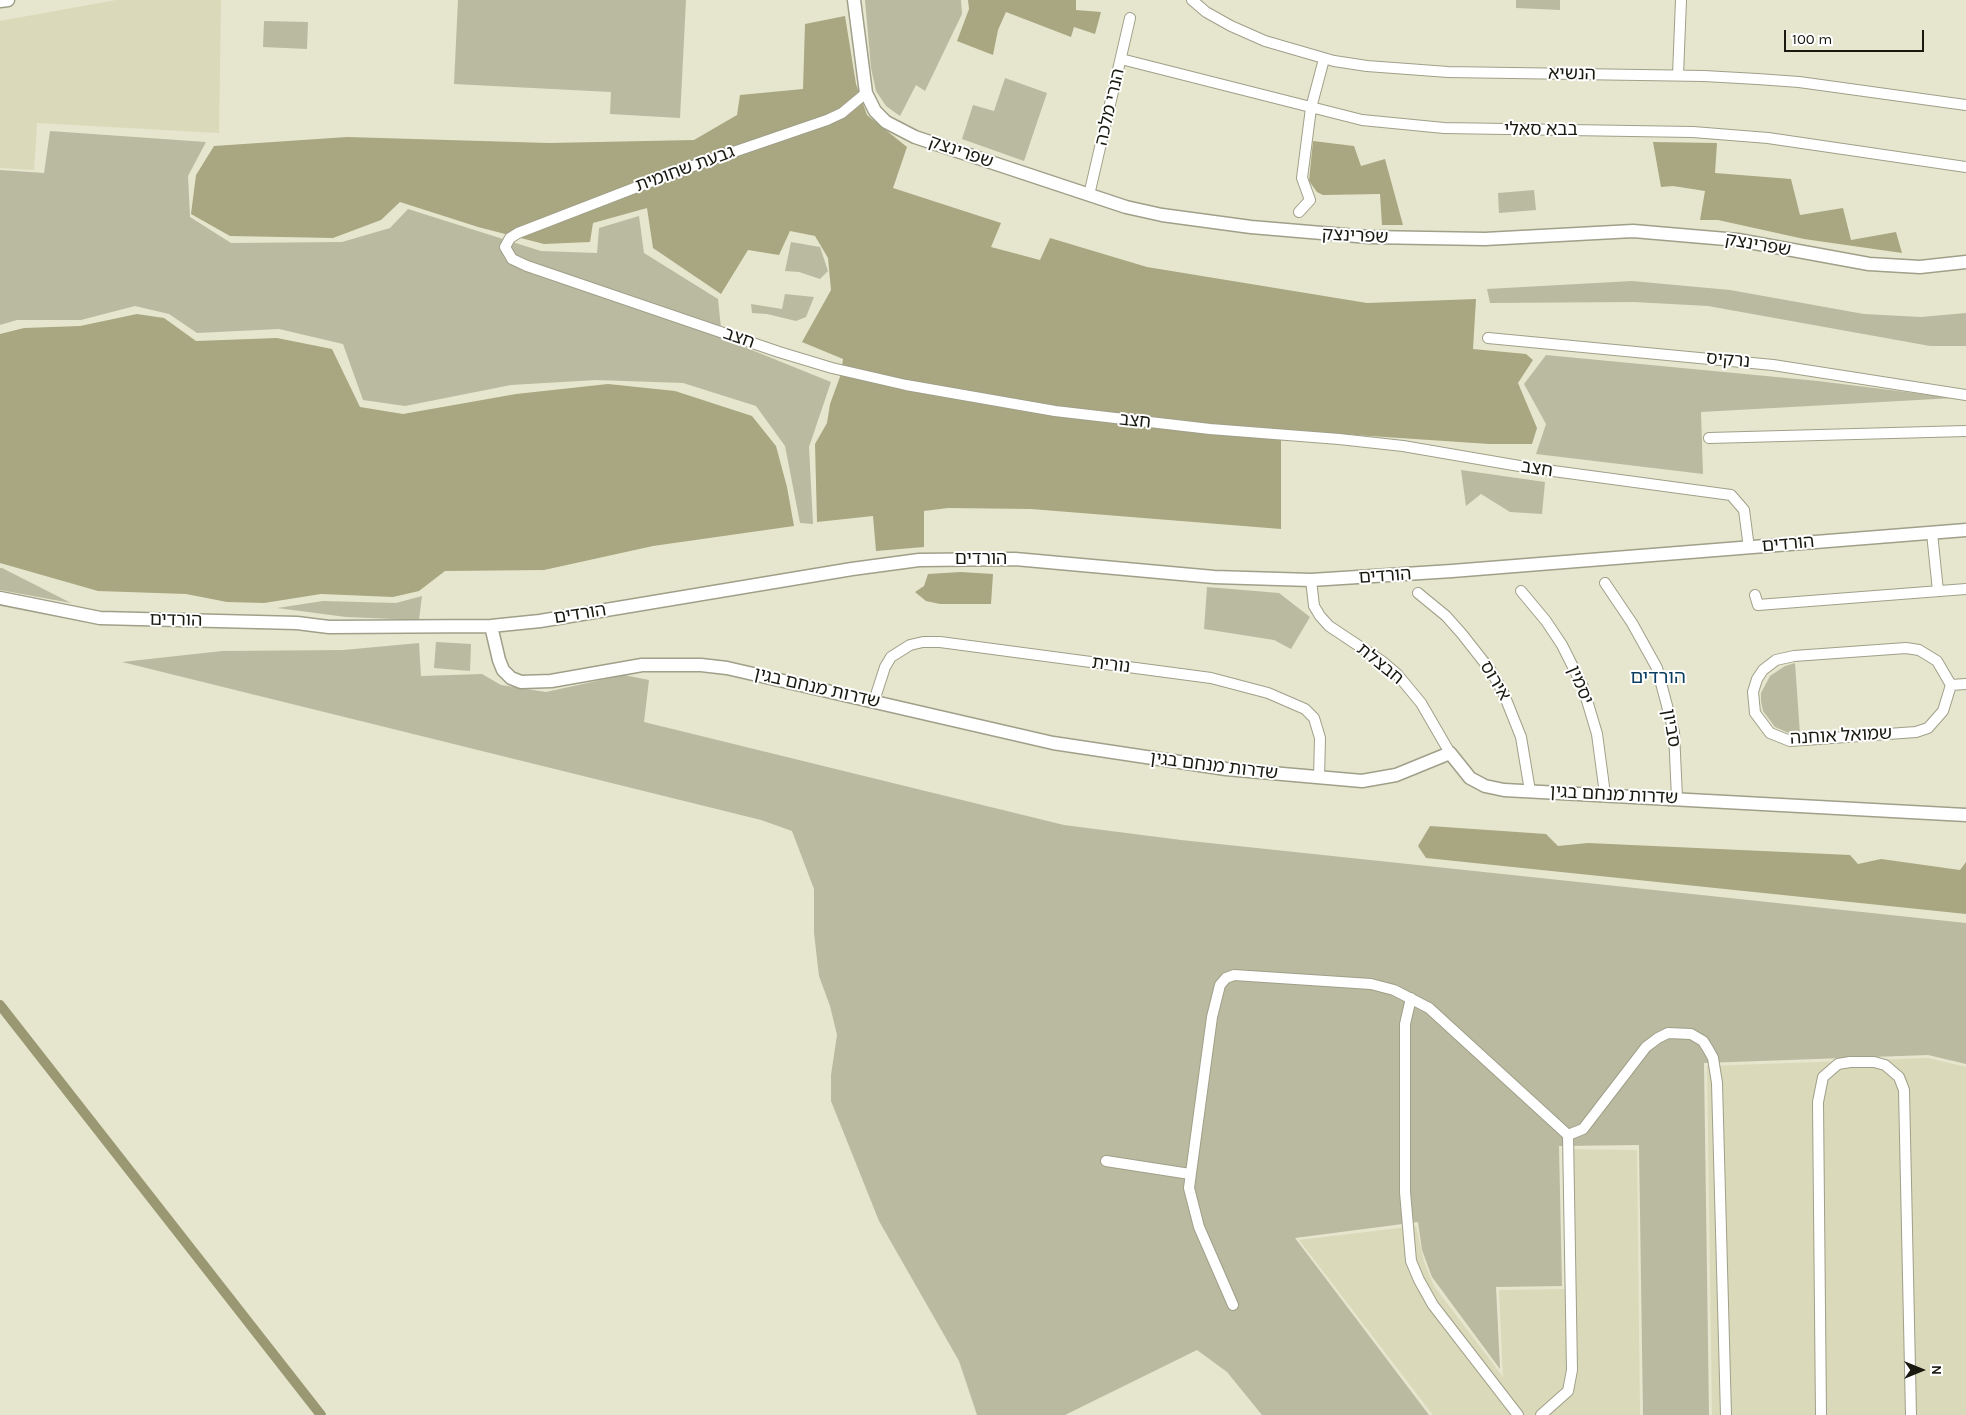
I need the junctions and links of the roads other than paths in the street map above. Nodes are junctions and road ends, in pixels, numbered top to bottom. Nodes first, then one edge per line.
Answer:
1 (8, 0) edge
2 (854, 0) edge
3 (1192, 0) edge
4 (1681, 0) edge
5 (0, 1) edge
6 (1130, 18) dead end
7 (1121, 59) junction
8 (1324, 59) junction
9 (1678, 75) junction
10 (866, 93) junction
11 (1966, 105) edge
12 (1311, 108) junction
13 (1966, 167) edge
14 (1089, 195) junction
15 (1299, 212) dead end
16 (505, 247) joint
17 (1966, 262) edge
18 (1488, 338) dead end
19 (1966, 394) edge
20 (1966, 431) edge
21 (1709, 438) dead end
22 (1966, 530) edge
23 (1932, 533) junction
24 (1749, 548) junction
25 (1311, 580) junction
26 (1605, 583) dead end
27 (1966, 589) edge
28 (1522, 591) dead end
29 (1938, 591) junction
30 (1418, 593) dead end
31 (1755, 596) dead end
32 (0, 598) edge
33 (491, 626) junction
34 (1966, 684) edge
35 (1951, 685) junction
36 (874, 702) junction
37 (1450, 753) junction
38 (1319, 778) junction
39 (1530, 791) junction
40 (1605, 794) junction
41 (1677, 798) junction
42 (1966, 815) edge
43 (1411, 998) junction
44 (1568, 1135) junction
45 (1106, 1161) dead end
46 (1190, 1174) junction
47 (1233, 1305) dead end
48 (1518, 1415) edge
49 (1541, 1415) edge
50 (1726, 1415) edge
51 (1821, 1415) edge
52 (1911, 1415) edge

1 - 5 street
2 - 10 street, שפרינצק
3 - 8 street, הנשיא
4 - 9 street
6 - 7 street, הנרי מלכה
7 - 12 street, בבא סאלי
7 - 14 street, הנרי מלכה
8 - 9 street, הנשיא
8 - 12 street
9 - 11 street, הנשיא
10 - 14 street, שפרינצק
10 - 16 street, גבעת שחומית
12 - 13 street, בבא סאלי
12 - 15 street
14 - 17 street, שפרינצק
16 - 24 street, חצב
18 - 19 street, נרקיס
20 - 21 street
22 - 23 street, הורדים
23 - 24 street, הורדים
23 - 29 street
24 - 25 street, הורדים
25 - 33 street, הורדים
25 - 37 street, חבצלת
26 - 41 street, סביון
27 - 29 street
28 - 40 street, יסמין
29 - 31 street
30 - 39 street, אירוס
32 - 33 street, הורדים
33 - 36 street, שדרות מנחם בגין
34 - 35 street
35 - 35 street, שמואל אוחנה
36 - 38 street, שדרות מנחם בגין
36 - 38 street, נורית
37 - 38 street, שדרות מנחם בגין
37 - 39 street, שדרות מנחם בגין
39 - 40 street, שדרות מנחם בגין
40 - 41 street, שדרות מנחם בגין
41 - 42 street, שדרות מנחם בגין
43 - 44 street
43 - 46 street
43 - 48 street
44 - 49 street
44 - 50 street
45 - 46 street
46 - 47 street
51 - 52 street

